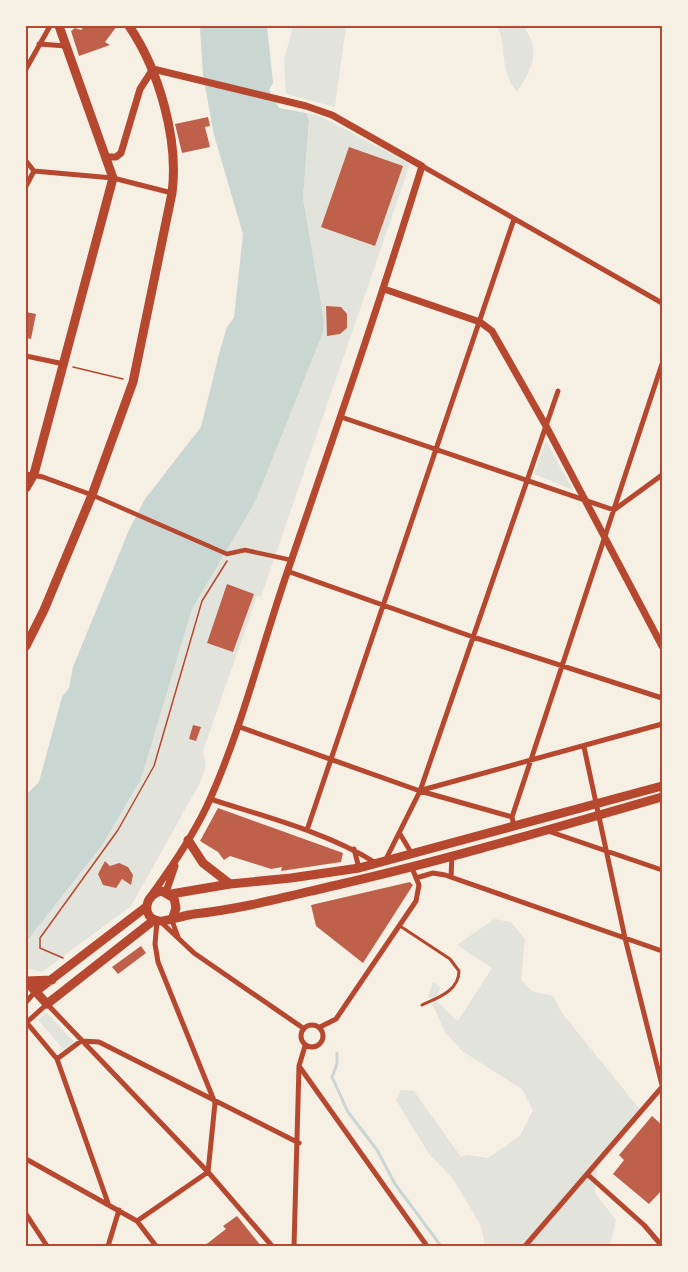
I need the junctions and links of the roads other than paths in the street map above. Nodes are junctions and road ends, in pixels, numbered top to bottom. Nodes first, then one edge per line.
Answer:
1 (50, 26) edge
2 (58, 26) edge
3 (129, 26) edge
4 (39, 44) junction
5 (66, 46) junction
6 (26, 52) edge
7 (33, 55) junction
8 (26, 69) edge
9 (153, 69) junction
10 (106, 157) junction
11 (26, 162) edge
12 (422, 166) junction
13 (34, 171) junction
14 (113, 178) junction
15 (26, 186) edge
16 (172, 193) junction
17 (514, 219) junction
18 (384, 289) junction
19 (663, 303) edge
20 (480, 322) junction
21 (26, 356) edge
22 (64, 364) junction
23 (663, 364) edge
24 (558, 391) dead end
25 (341, 417) junction
26 (546, 426) junction
27 (436, 450) junction
28 (29, 474) edge
29 (663, 475) edge
30 (527, 479) junction
31 (26, 488) edge
32 (92, 495) junction
33 (584, 499) junction
34 (615, 510) junction
35 (604, 537) junction
36 (291, 560) junction
37 (287, 571) junction
38 (382, 604) junction
39 (473, 637) junction
40 (26, 646) edge
41 (663, 646) edge
42 (563, 667) junction
43 (663, 698) edge
44 (663, 724) edge
45 (237, 726) junction
46 (584, 747) junction
47 (330, 759) junction
48 (533, 760) junction
49 (663, 786) edge
50 (420, 790) junction
51 (663, 797) edge
52 (210, 799) junction
53 (596, 804) junction
54 (598, 816) junction
55 (513, 822) junction
56 (307, 831) junction
57 (548, 831) junction
58 (400, 834) junction
59 (188, 840) junction
60 (354, 849) junction
61 (607, 851) junction
62 (412, 854) junction
63 (452, 855) junction
64 (178, 858) junction
65 (381, 862) junction
66 (412, 867) junction
67 (359, 868) junction
68 (663, 870) edge
69 (451, 877) junction
70 (416, 878) junction
71 (230, 884) junction
72 (169, 893) junction
73 (152, 894) junction
74 (146, 907) junction
75 (172, 917) junction
76 (157, 921) junction
77 (400, 926) junction
78 (625, 938) junction
79 (178, 939) junction
80 (663, 951) edge
81 (54, 980) junction
82 (26, 981) edge
83 (35, 992) junction
84 (26, 1002) edge
85 (47, 1004) junction
86 (422, 1005) dead end
87 (26, 1023) edge
88 (303, 1028) junction
89 (320, 1028) junction
90 (81, 1041) junction
91 (306, 1046) junction
92 (57, 1059) junction
93 (299, 1066) junction
94 (663, 1086) edge
95 (215, 1102) junction
96 (298, 1143) junction
97 (26, 1160) edge
98 (208, 1172) junction
99 (587, 1174) junction
100 (108, 1203) junction
101 (119, 1210) junction
102 (26, 1214) edge
103 (137, 1221) junction
104 (46, 1246) edge
105 (108, 1246) edge
106 (156, 1246) edge
107 (272, 1246) edge
108 (294, 1246) edge
109 (427, 1246) edge
110 (525, 1246) edge
111 (662, 1246) edge

1 - 4 street
2 - 5 main road
3 - 9 main road
4 - 5 street
4 - 7 street
5 - 10 main road
6 - 7 street
7 - 8 street
9 - 10 street
9 - 12 street
9 - 16 main road
10 - 14 main road
11 - 13 street
12 - 17 street
12 - 18 street
13 - 14 street
13 - 15 street
14 - 16 street
14 - 22 main road
16 - 32 main road
17 - 19 street
17 - 20 street
18 - 20 street
18 - 25 street
20 - 26 street
20 - 27 street
21 - 22 street
22 - 28 main road
23 - 34 street
24 - 26 street
25 - 27 street
25 - 36 street
26 - 30 street
26 - 33 street
27 - 30 street
27 - 38 street
28 - 31 main road
28 - 32 street
29 - 34 street
30 - 33 street
30 - 39 street
32 - 36 street
32 - 40 main road
33 - 34 street
33 - 35 street
34 - 35 street
35 - 41 street
35 - 42 street
36 - 37 street
37 - 38 street
37 - 45 street
38 - 39 street
38 - 47 street
39 - 42 street
39 - 50 street
42 - 43 street
42 - 48 street
44 - 46 street
45 - 47 street
45 - 52 street
46 - 48 street
46 - 53 street
47 - 50 street
47 - 56 street
48 - 50 street
48 - 55 street
49 - 53 main road
50 - 55 street
50 - 58 street
51 - 54 main road
52 - 56 street
52 - 59 street
53 - 54 street
53 - 55 main road
54 - 57 main road
54 - 61 street
55 - 62 main road
56 - 60 street
57 - 61 street
57 - 63 main road
58 - 62 street
58 - 65 street
59 - 64 street
59 - 71 main road
60 - 65 street
60 - 67 street
61 - 68 street
61 - 78 street
62 - 65 main road
63 - 66 main road
63 - 69 street
64 - 72 street
64 - 73 street
65 - 67 main road
66 - 70 street
66 - 75 main road
67 - 71 main road
69 - 70 street
69 - 78 street
70 - 77 street
71 - 72 main road
72 - 73 main road
72 - 75 main road
73 - 74 main road
74 - 76 main road
74 - 81 main road
75 - 76 main road
75 - 79 street
76 - 79 street
76 - 85 main road
76 - 95 street
77 - 86 lane
77 - 89 street
78 - 80 street
78 - 94 street
79 - 88 street
81 - 82 main road
81 - 83 main road
82 - 83 main road
83 - 84 street
83 - 85 main road
85 - 87 street
85 - 90 street
87 - 92 street
88 - 89 street
88 - 91 street
89 - 91 street
90 - 92 street
90 - 95 street
90 - 98 street
91 - 93 street
92 - 100 street
93 - 96 street
93 - 109 street
94 - 99 street
95 - 96 street
95 - 98 street
96 - 108 street
97 - 100 street
98 - 103 street
98 - 107 street
99 - 110 street
99 - 111 street
100 - 101 street
101 - 103 street
101 - 105 street
102 - 104 street
103 - 106 street

